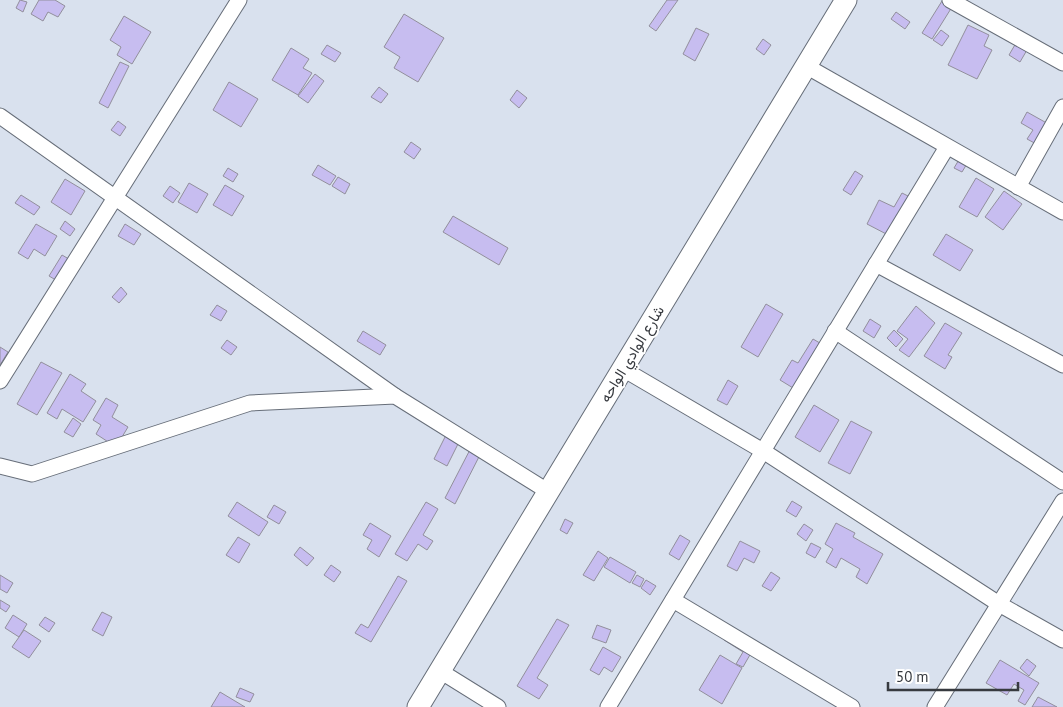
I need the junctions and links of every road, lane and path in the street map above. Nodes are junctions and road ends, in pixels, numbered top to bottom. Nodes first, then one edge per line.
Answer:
1 (239, 0) edge
2 (846, 0) edge
3 (950, 0) edge
4 (1063, 63) edge
5 (806, 66) junction
6 (1063, 108) edge
7 (0, 116) edge
8 (947, 147) junction
9 (1018, 187) junction
10 (115, 197) junction
11 (1063, 212) edge
12 (876, 264) junction
13 (836, 331) junction
14 (1063, 364) edge
15 (622, 370) junction
16 (0, 381) edge
17 (395, 396) junction
18 (763, 451) junction
19 (0, 466) edge
20 (1063, 482) edge
21 (549, 492) junction
22 (1063, 501) edge
23 (673, 600) junction
24 (999, 604) junction
25 (1063, 640) edge
26 (440, 671) junction
27 (418, 707) edge
28 (498, 707) edge
29 (608, 707) edge
30 (852, 707) edge
31 (935, 707) edge

1 - 10 street
2 - 5 main road, شارع الوادي الواحه
3 - 4 street
5 - 8 street
5 - 15 main road, شارع الوادي الواحه
6 - 9 street
7 - 10 street
8 - 9 street
8 - 12 street
9 - 11 street
10 - 16 street
10 - 17 street
12 - 13 street
12 - 14 street
13 - 18 street
13 - 20 street
15 - 18 street
15 - 21 main road, شارع الوادي الواحه
17 - 19 street
17 - 21 street
18 - 23 street
18 - 24 street
21 - 26 main road, شارع الوادي الواحه
22 - 24 street
23 - 29 street
23 - 30 street
24 - 25 street
24 - 31 street
26 - 27 main road, شارع الوادي الواحه
26 - 28 street

